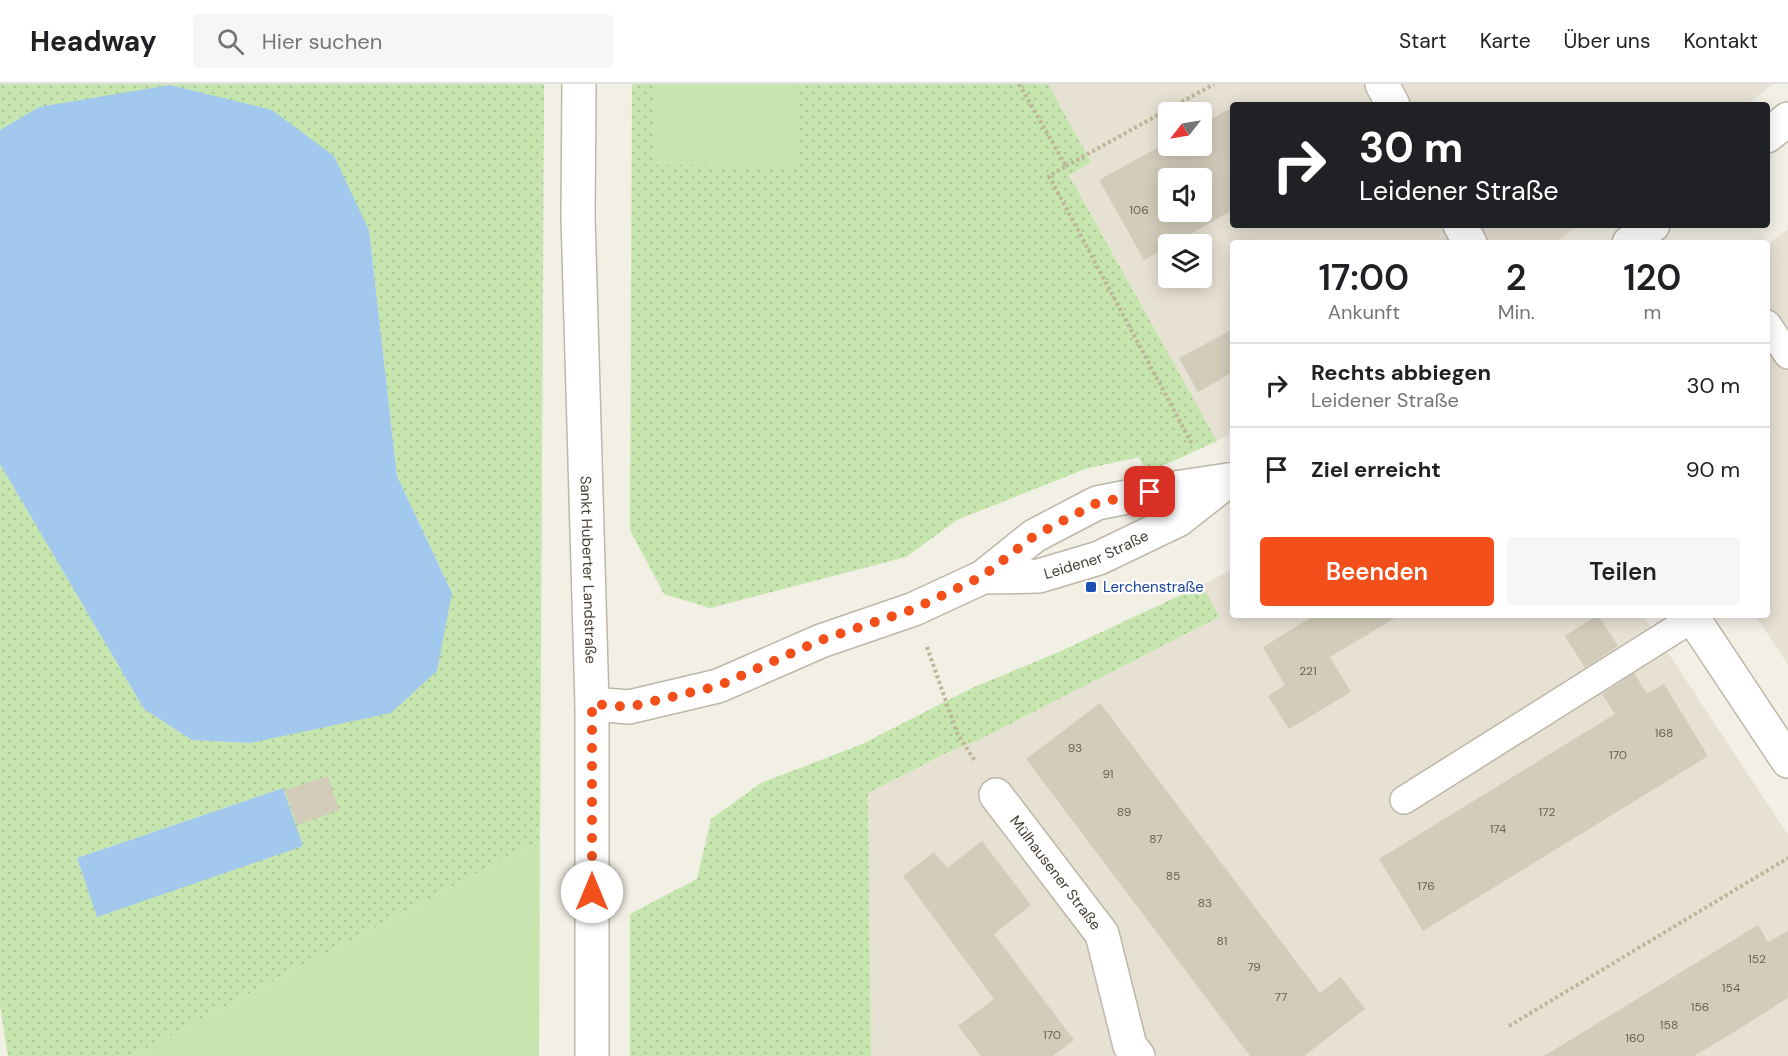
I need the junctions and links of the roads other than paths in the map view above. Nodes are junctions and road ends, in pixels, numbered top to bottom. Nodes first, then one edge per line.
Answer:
1 (579, 84) edge
2 (1382, 84) edge
3 (1392, 102) edge
4 (1788, 119) edge
5 (1770, 134) edge
6 (1649, 228) edge
7 (1633, 240) edge
8 (1770, 328) edge
9 (1788, 355) edge
10 (1224, 480) edge
11 (983, 576) junction
12 (1689, 618) edge
13 (1693, 618) edge
14 (592, 704) junction
15 (1788, 761) edge
16 (996, 795) road end
17 (1404, 800) dead end
18 (592, 1056) edge
19 (1138, 1056) edge

1 - 14 street, Sankt Huberter Landstraße
2 - 3 street
4 - 5 street
6 - 7 street
8 - 9 lane
10 - 11 street, Leidener Straße
10 - 11 street, Leidener Straße
11 - 14 street, Leidener Straße
12 - 17 lane
13 - 15 street
14 - 18 street, Sankt Huberter Landstraße
16 - 19 street, Mülhausener Straße

